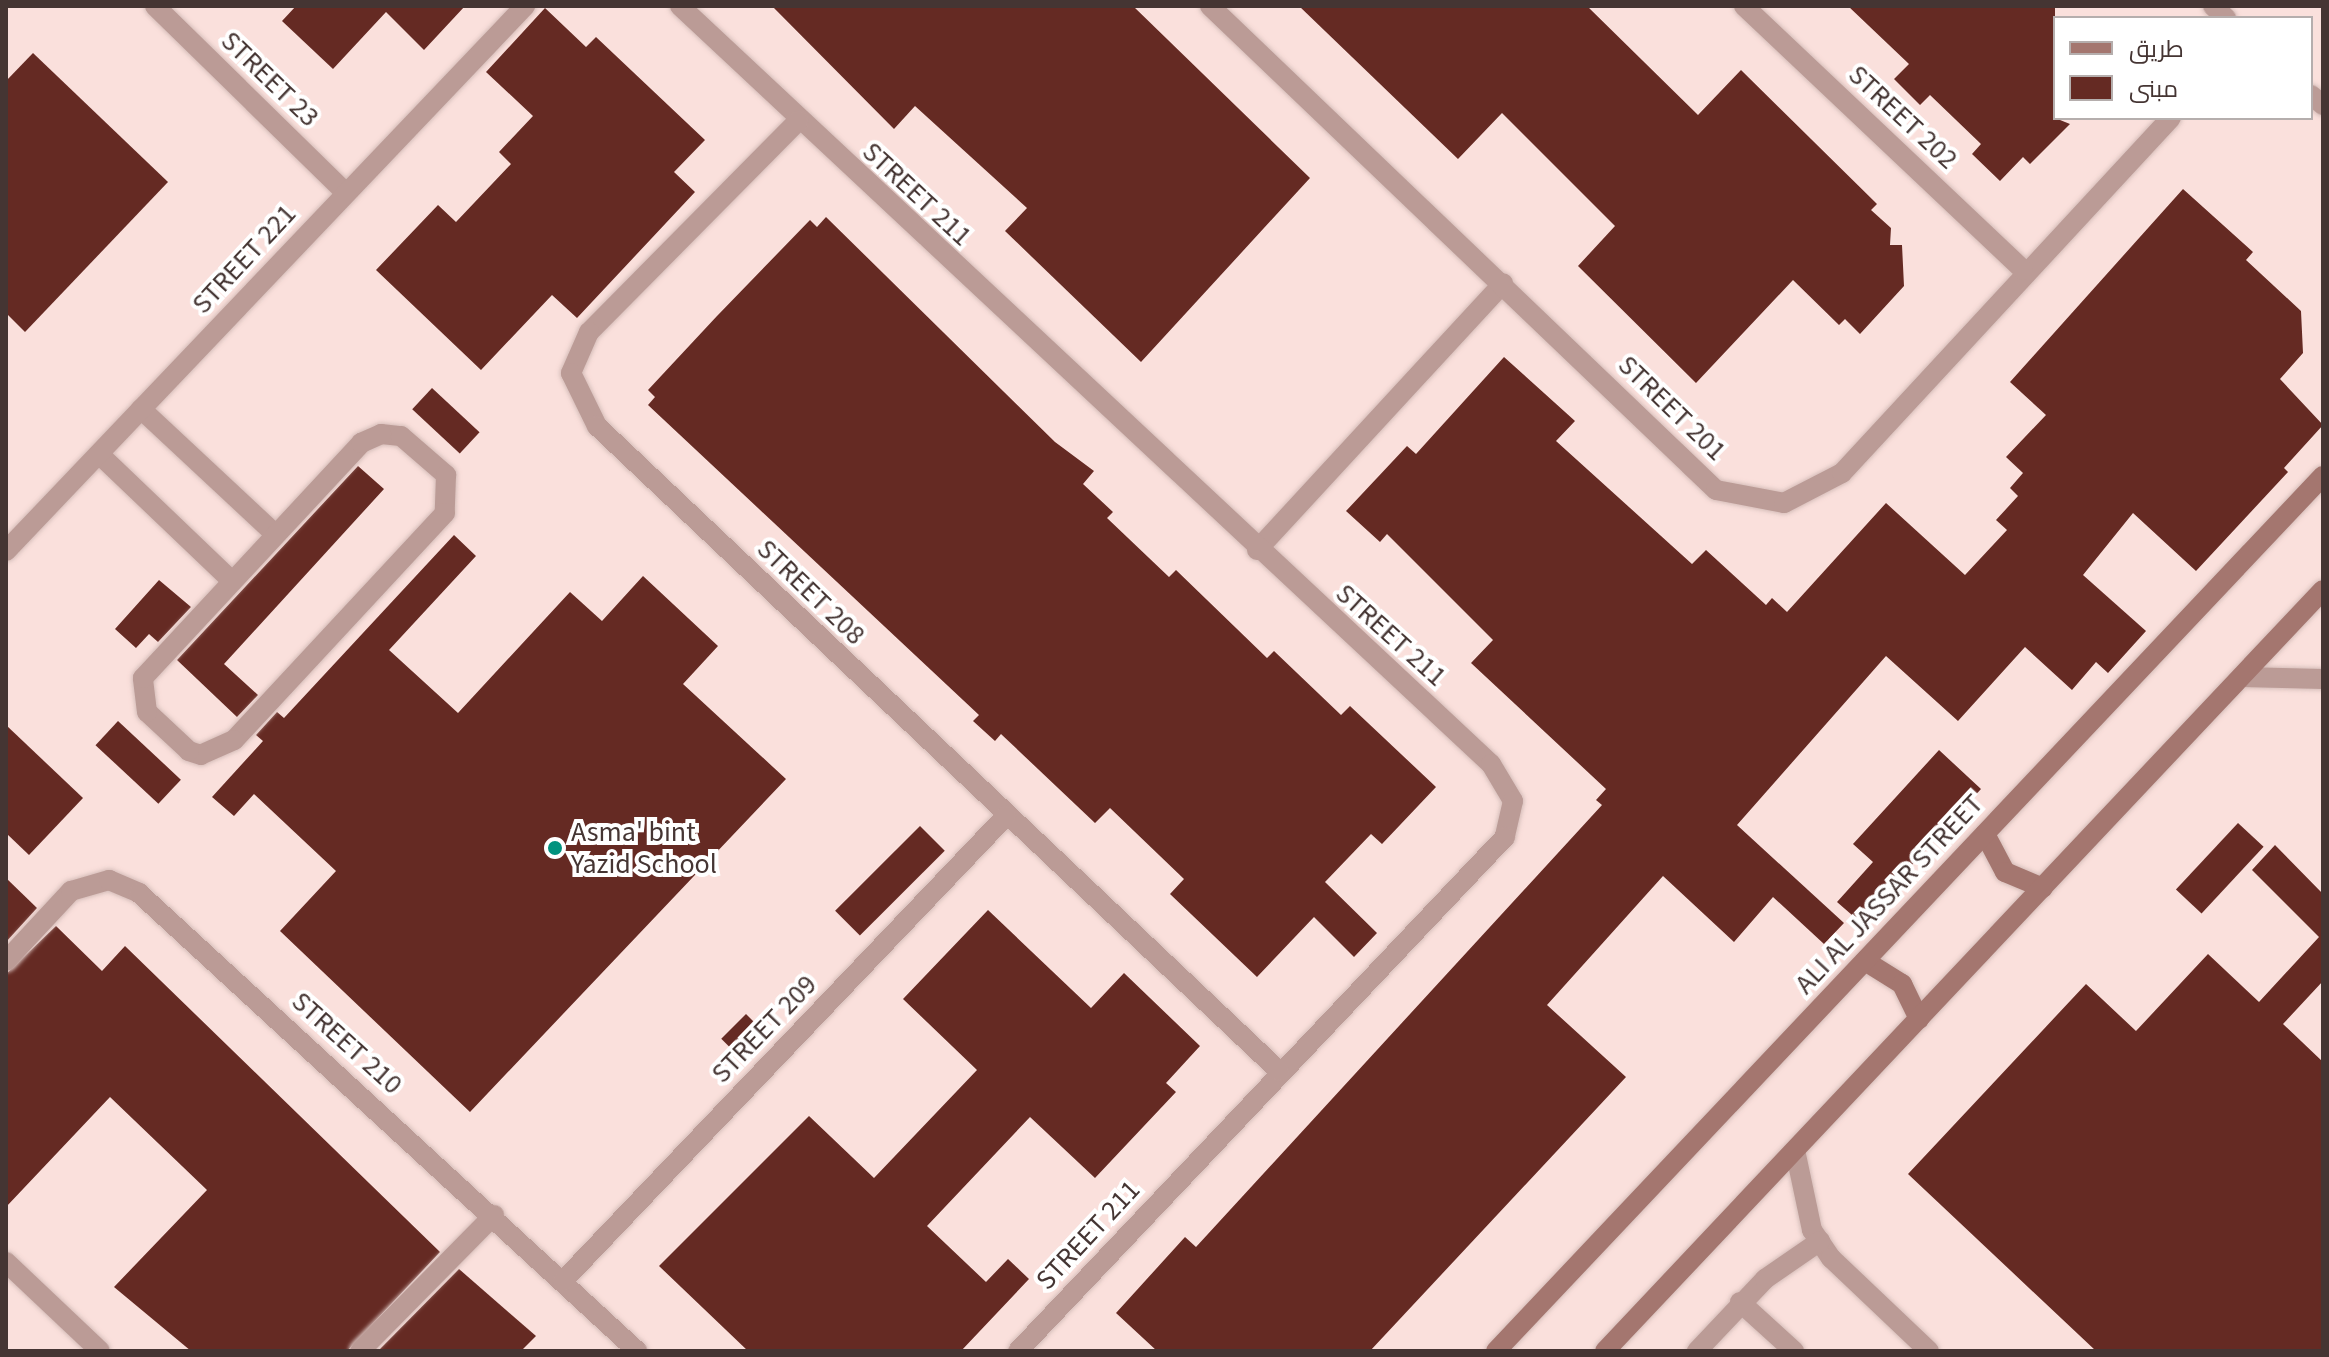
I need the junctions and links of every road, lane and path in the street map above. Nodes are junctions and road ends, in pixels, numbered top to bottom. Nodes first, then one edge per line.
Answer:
1 (155, 6) edge
2 (525, 6) edge
3 (680, 6) edge
4 (1210, 6) edge
5 (1744, 6) edge
6 (2169, 120) edge
7 (798, 121) junction
8 (345, 192) junction
9 (2023, 270) junction
10 (1503, 283) junction
11 (141, 409) junction
12 (99, 454) junction
13 (2323, 476) edge
14 (275, 534) junction
15 (1257, 550) junction
16 (6, 551) edge
17 (232, 581) junction
18 (2323, 590) edge
19 (2242, 677) junction
20 (2323, 679) edge
21 (1006, 816) junction
22 (1985, 834) junction
23 (2043, 888) junction
24 (6, 961) edge
25 (1865, 961) junction
26 (1919, 1019) junction
27 (1279, 1071) junction
28 (1795, 1150) junction
29 (494, 1215) junction
30 (1820, 1241) junction
31 (6, 1262) edge
32 (563, 1281) junction
33 (1740, 1302) junction
34 (100, 1351) edge
35 (360, 1351) edge
36 (637, 1351) edge
37 (1018, 1351) edge
38 (1496, 1351) edge
39 (1605, 1351) edge
40 (1697, 1351) edge
41 (1794, 1351) edge
42 (1929, 1351) edge

1 - 8 street, STREET 23
2 - 8 street, STREET 221
3 - 7 street, STREET 211
4 - 10 street, STREET 201
5 - 9 street, STREET 202
6 - 9 street, STREET 201
7 - 15 street, STREET 211
7 - 21 street, STREET 208
8 - 11 street, STREET 221
9 - 10 street, STREET 201
10 - 15 street
11 - 12 street, STREET 221
11 - 14 street
12 - 16 street, STREET 221
12 - 17 street
13 - 22 street, ALI AL JASSAR STREET
14 - 17 street
14 - 17 street
15 - 27 street, STREET 211
18 - 19 street
19 - 20 street
19 - 23 street
21 - 27 street, STREET 208
21 - 32 street, STREET 209
22 - 23 street
22 - 25 street, ALI AL JASSAR STREET
23 - 26 street
24 - 29 street, STREET 210
25 - 26 street
25 - 38 street, ALI AL JASSAR STREET
26 - 28 street
27 - 37 street, STREET 211
28 - 30 street
28 - 39 street
29 - 32 street, STREET 210
29 - 35 street
30 - 33 street
30 - 42 street
31 - 34 street
32 - 36 street, STREET 210
33 - 40 street
33 - 41 street

